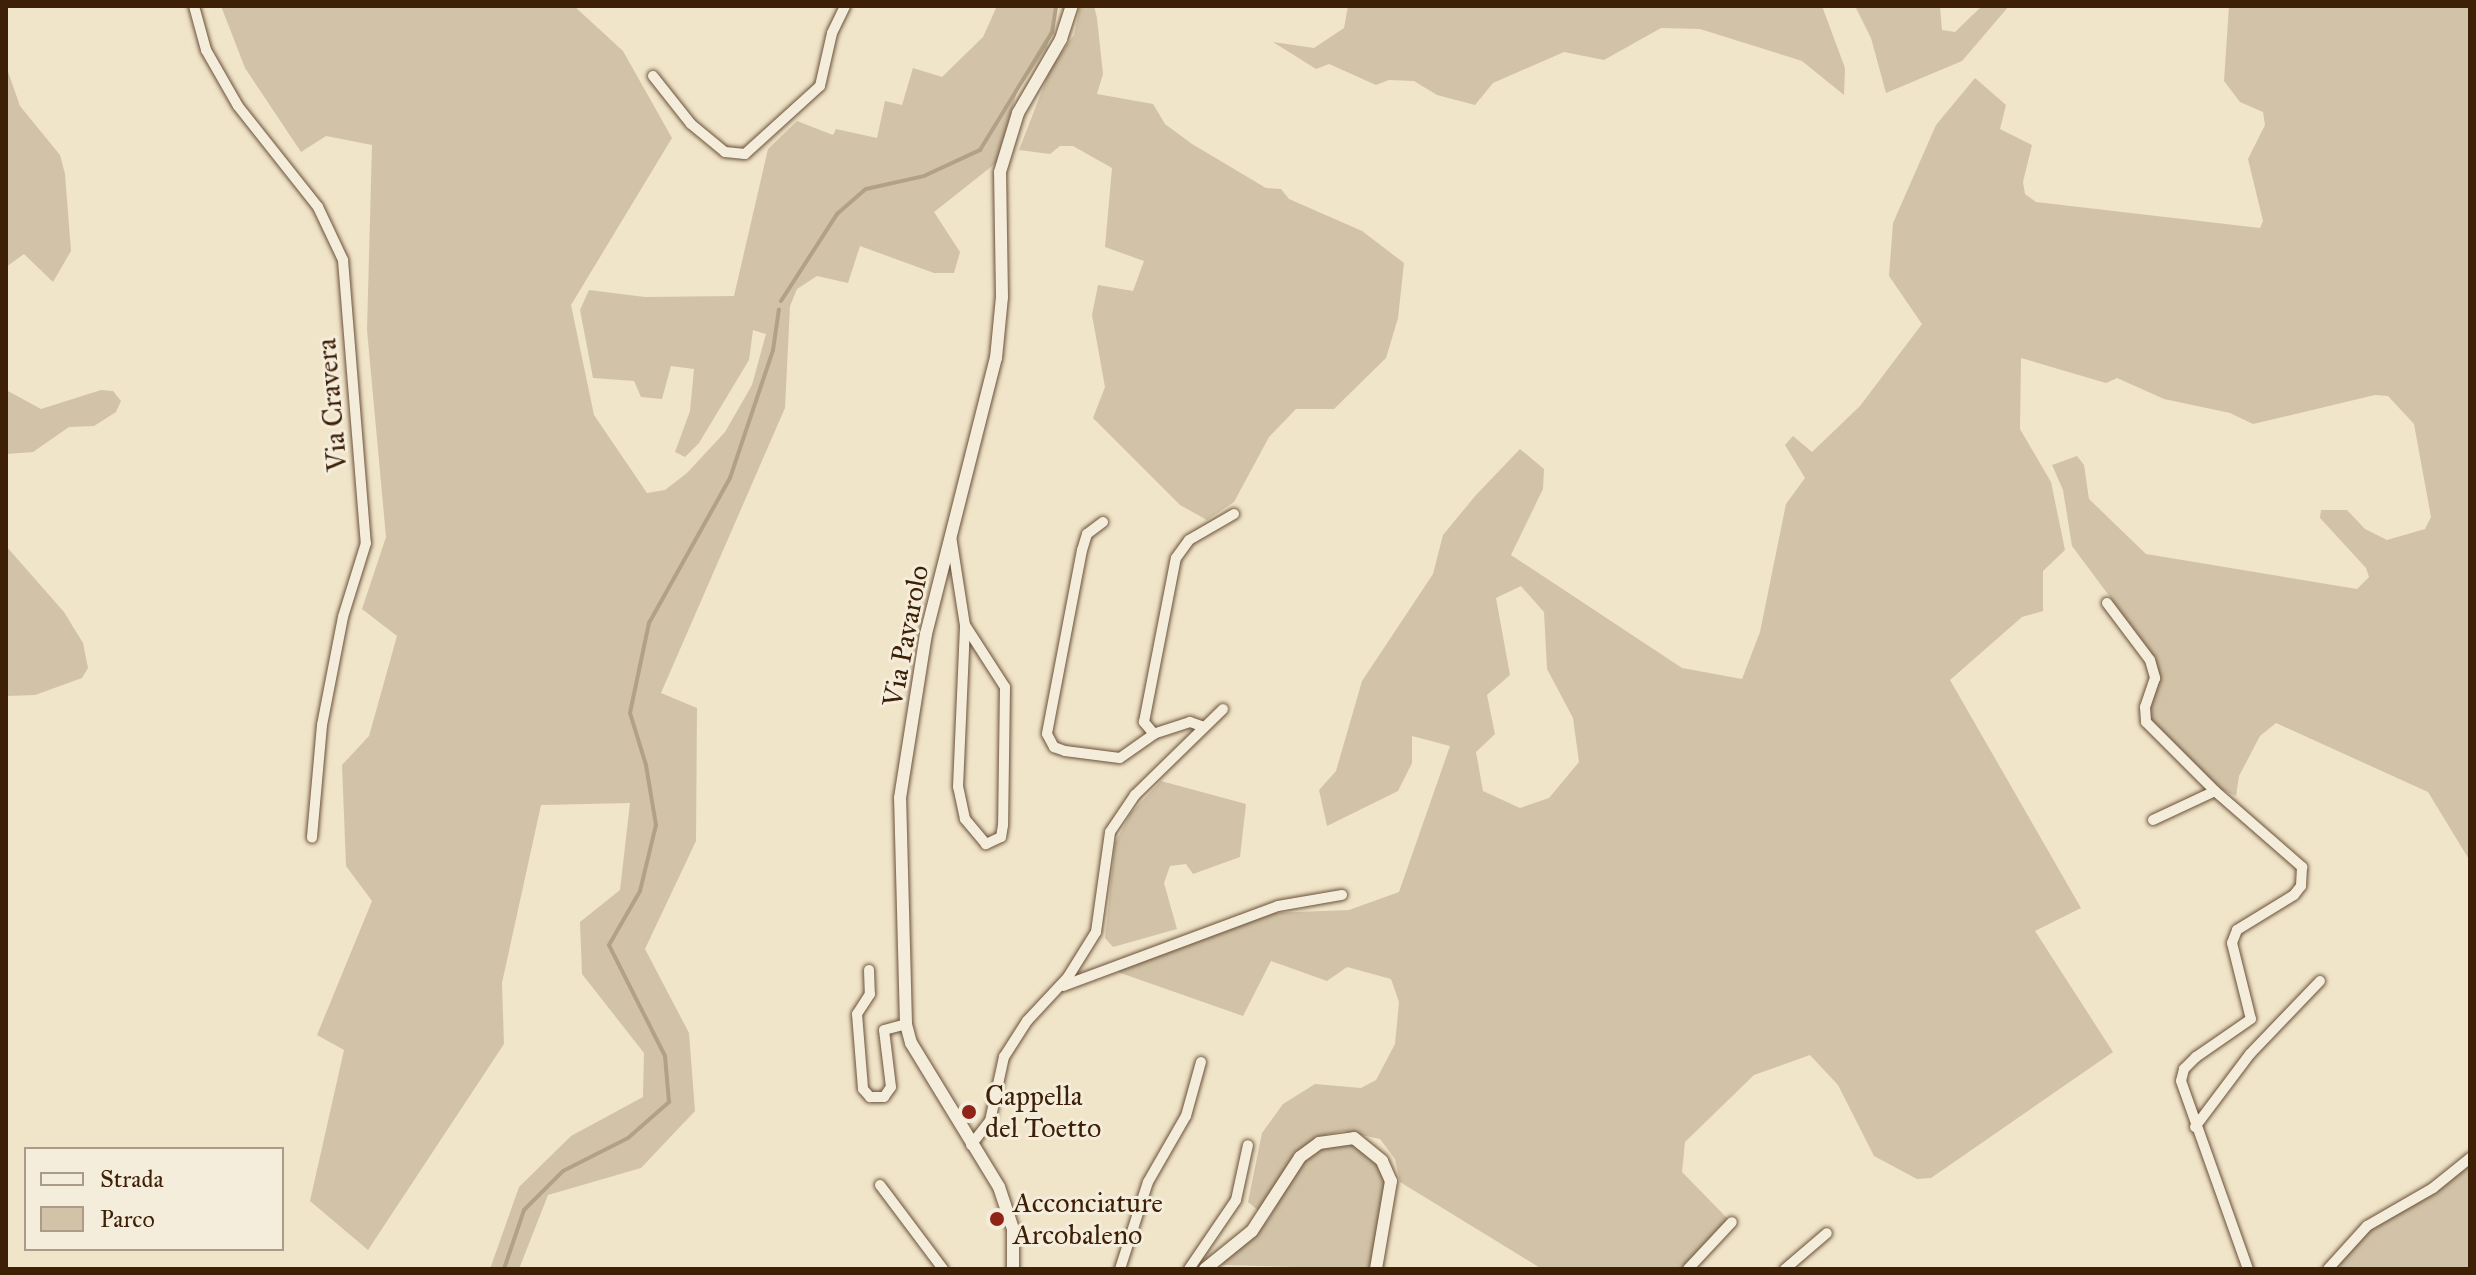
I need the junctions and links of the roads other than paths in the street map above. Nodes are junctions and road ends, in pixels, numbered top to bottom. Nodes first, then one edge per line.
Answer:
1 (194, 6) edge
2 (845, 6) edge
3 (1072, 6) edge
4 (653, 76) dead end
5 (1234, 514) dead end
6 (1103, 522) dead end
7 (951, 534) junction
8 (2107, 603) dead end
9 (965, 625) junction
10 (1223, 709) dead end
11 (1204, 727) junction
12 (1154, 734) junction
13 (2215, 791) junction
14 (2153, 820) dead end
15 (312, 838) dead end
16 (1342, 895) dead end
17 (869, 970) dead end
18 (2320, 981) dead end
19 (1057, 988) junction
20 (906, 1024) junction
21 (1201, 1062) dead end
22 (2195, 1127) junction
23 (971, 1145) junction
24 (1248, 1145) dead end
25 (2470, 1158) edge
26 (880, 1185) dead end
27 (1732, 1222) dead end
28 (1827, 1233) dead end
29 (943, 1269) edge
30 (1013, 1269) edge
31 (1120, 1269) edge
32 (1189, 1269) edge
33 (1205, 1269) edge
34 (1376, 1269) edge
35 (1688, 1269) edge
36 (1785, 1269) edge
37 (2248, 1269) edge
38 (2328, 1269) edge

1 - 15 street, Via Cravera
2 - 4 street
3 - 7 street, Via Pavarolo
5 - 12 street
6 - 12 street
7 - 9 street
7 - 20 street, Via Pavarolo
8 - 13 street
9 - 9 street
10 - 11 street
11 - 12 street
11 - 19 street
13 - 14 street
13 - 22 street
16 - 19 street
17 - 20 street
18 - 22 street
19 - 23 street
20 - 23 street, Via Pavarolo
21 - 31 street
22 - 37 street
23 - 30 street, Via Pavarolo
24 - 32 street
25 - 38 street
26 - 29 street
27 - 35 street
28 - 36 street
33 - 34 street

